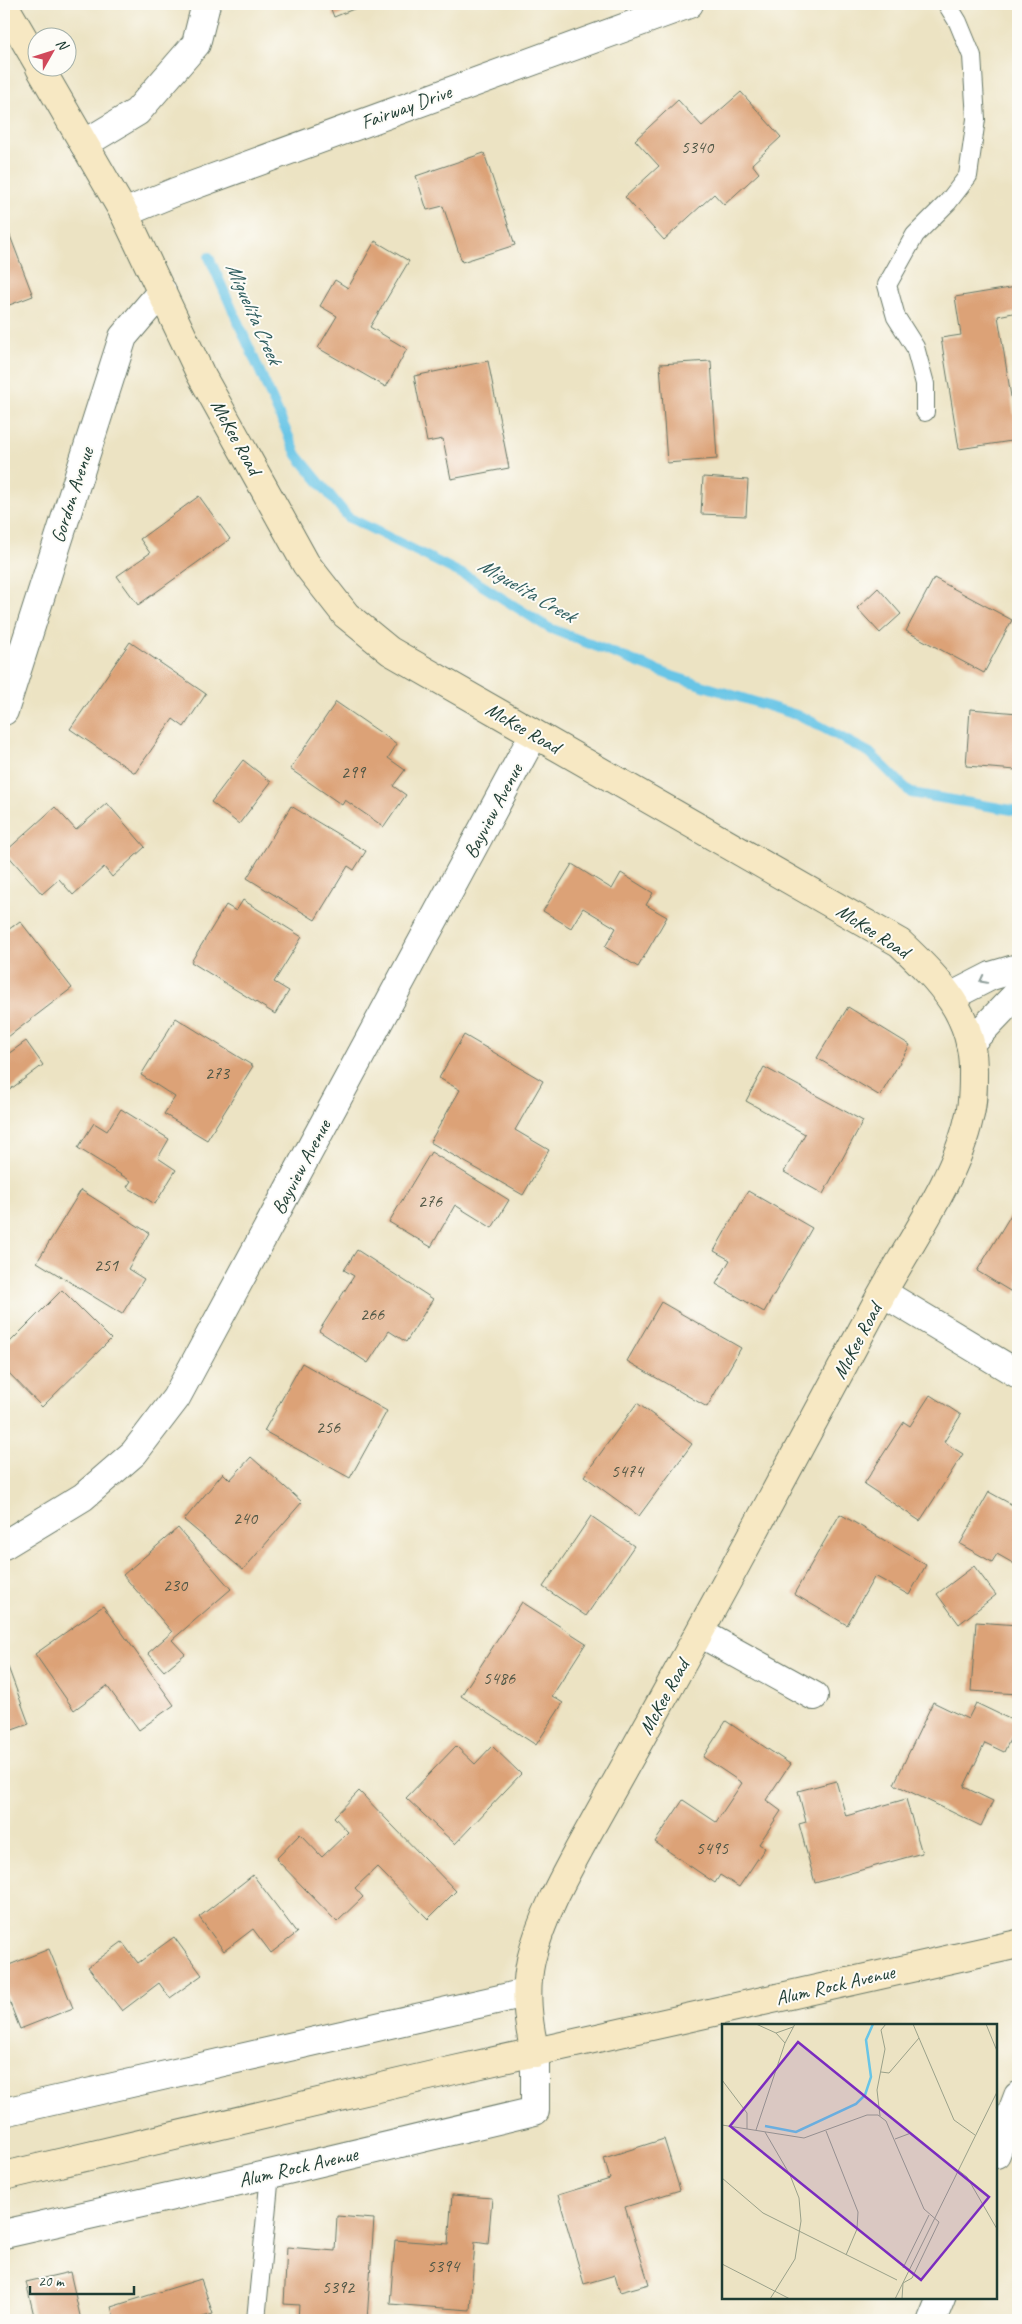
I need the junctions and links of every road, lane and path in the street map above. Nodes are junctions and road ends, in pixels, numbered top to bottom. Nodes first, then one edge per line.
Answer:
1 (206, 4) edge
2 (689, 4) edge
3 (947, 4) edge
4 (4, 5) edge
5 (28, 46) edge
6 (46, 78) edge
7 (84, 144) junction
8 (124, 213) junction
9 (162, 290) junction
10 (925, 412) dead end
11 (4, 711) edge
12 (534, 734) junction
13 (1018, 968) edge
14 (1018, 993) edge
15 (950, 997) junction
16 (970, 1044) junction
17 (882, 1293) junction
18 (1018, 1374) edge
19 (4, 1545) edge
20 (700, 1633) junction
21 (814, 1696) dead end
22 (1018, 1944) edge
23 (526, 1993) junction
24 (534, 2053) junction
25 (1018, 2096) edge
26 (4, 2112) edge
27 (997, 2151) edge
28 (270, 2174) junction
29 (4, 2176) edge
30 (4, 2234) edge
31 (940, 2299) edge
32 (256, 2320) edge
33 (932, 2320) edge

1 - 7 street
2 - 8 street, Fairway Drive
3 - 10 lane
4 - 5 street
6 - 7 street, McKee Road
7 - 8 street, McKee Road
8 - 9 street, McKee Road
9 - 11 street, Gordon Avenue
9 - 12 street, McKee Road
12 - 15 street, McKee Road
12 - 19 street, Bayview Avenue
13 -> 15 street
14 - 16 street
15 - 16 street, McKee Road
16 - 17 street, McKee Road
17 - 18 street
17 - 20 street, McKee Road
20 - 21 street
20 - 23 street, McKee Road
22 - 24 street, Alum Rock Avenue
23 - 24 street, McKee Road
23 - 26 street
24 - 28 street, Alum Rock Avenue
24 - 29 street, Alum Rock Avenue
25 - 27 street
28 - 30 street, Alum Rock Avenue
28 - 32 lane
31 - 33 street

